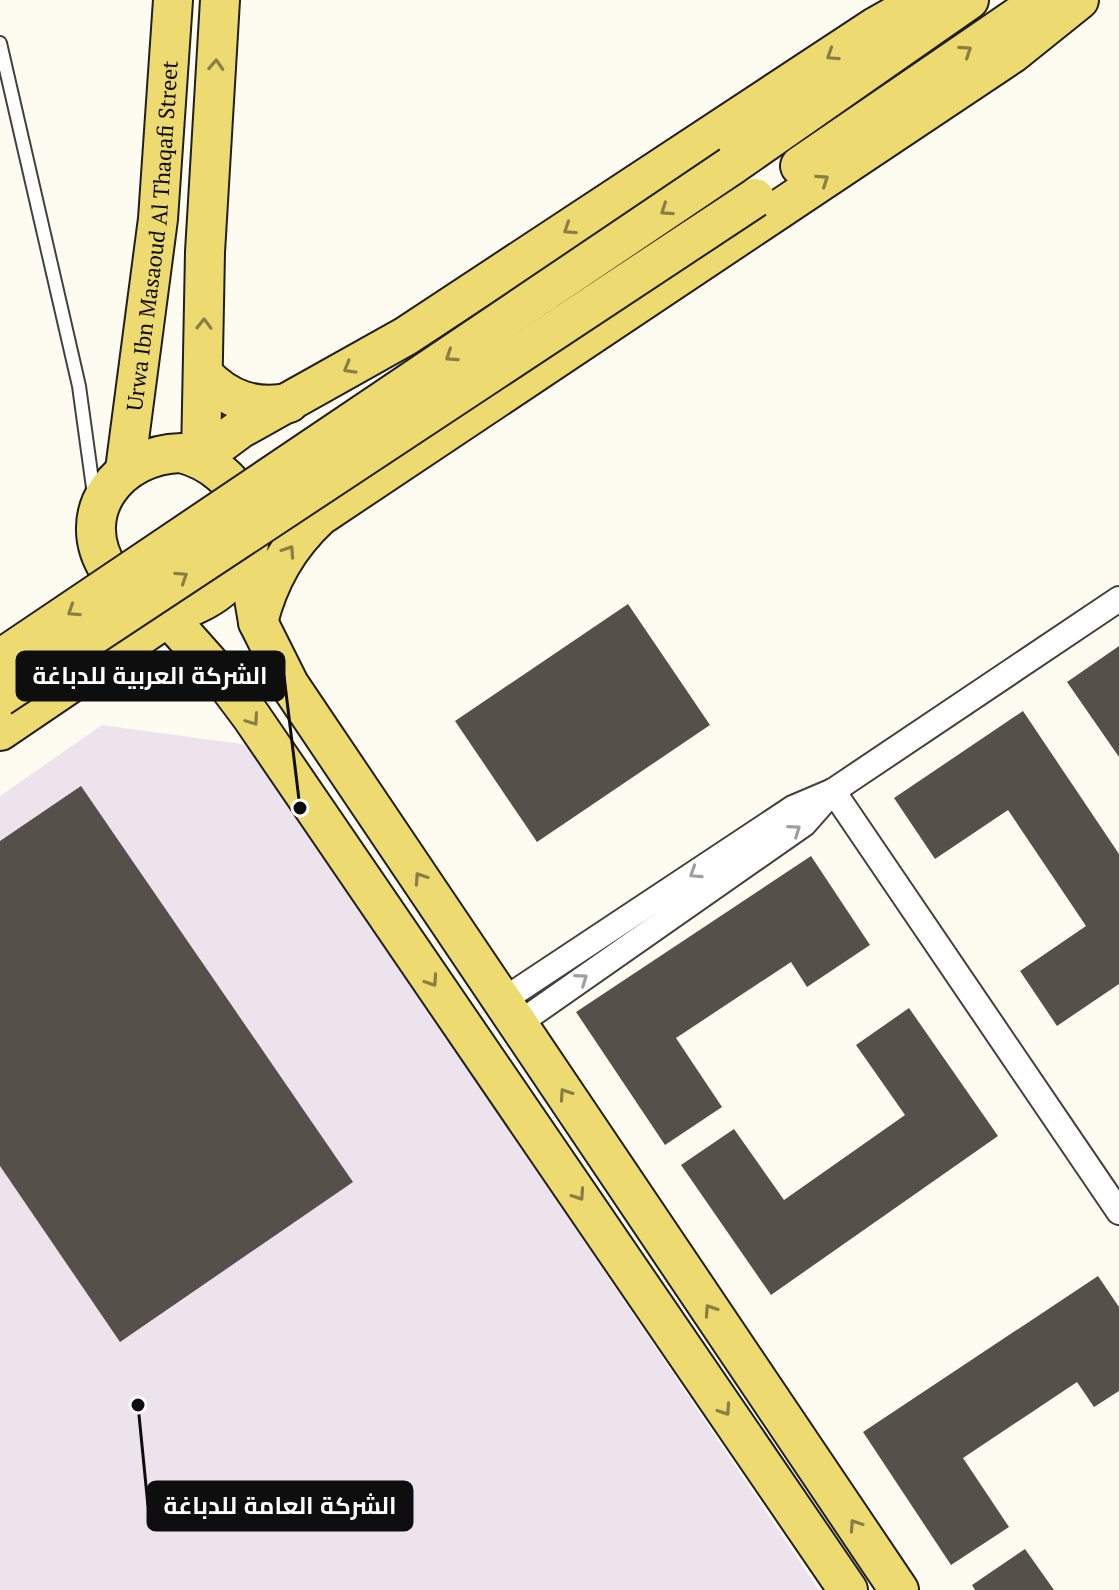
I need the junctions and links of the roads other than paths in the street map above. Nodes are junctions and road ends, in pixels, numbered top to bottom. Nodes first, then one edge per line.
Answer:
1 (173, 0) edge
2 (220, 0) edge
3 (923, 0) edge
4 (969, 0) edge
5 (1042, 0) edge
6 (1079, 0) edge
7 (873, 13) edge
8 (0, 43) edge
9 (204, 375) junction
10 (289, 403) junction
11 (201, 458) junction
12 (125, 470) junction
13 (97, 518) junction
14 (246, 551) junction
15 (1119, 599) edge
16 (168, 617) junction
17 (258, 622) junction
18 (0, 659) edge
19 (0, 697) edge
20 (0, 731) edge
21 (833, 791) junction
22 (510, 1012) junction
23 (1119, 1212) edge
24 (848, 1590) edge
25 (899, 1590) edge

1 - 12 main road, Urwa Ibn Masaoud Al Thaqafi Street
9 -> 2 main road
3 - 7 main road
4 -> 18 main road, bridge
19 -> 5 main road, bridge
17 -> 6 main road
7 -> 10 main road
8 - 13 lane
9 - 10 main road
9 - 11 main road
10 - 11 main road
11 - 12 main road
11 - 14 main road
12 - 13 main road
13 - 16 main road
14 - 16 main road
14 - 17 main road
15 - 21 street
16 - 20 main road
16 -> 24 main road
22 -> 17 main road
21 - 22 street
21 - 23 street
25 -> 22 main road

